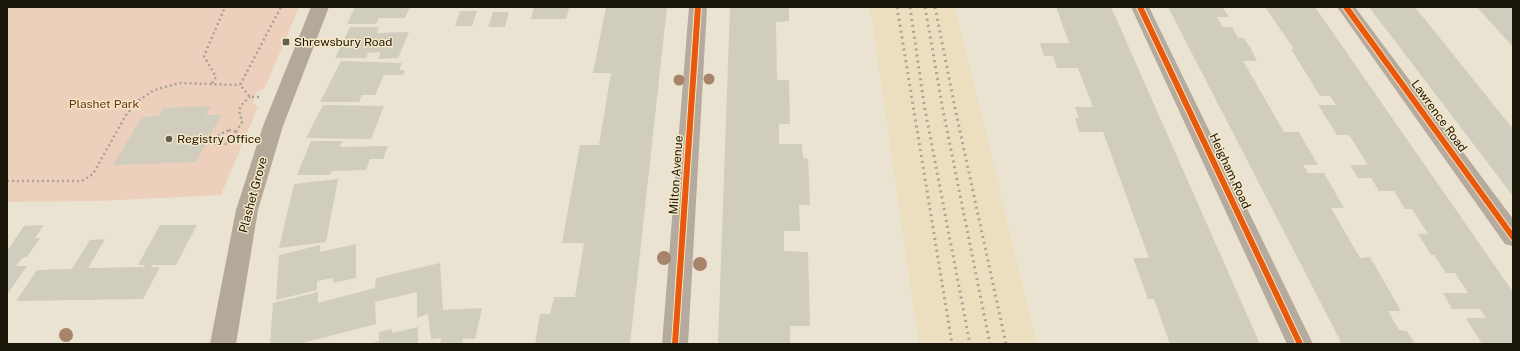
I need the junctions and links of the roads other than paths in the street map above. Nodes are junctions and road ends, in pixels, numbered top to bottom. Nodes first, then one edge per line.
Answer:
1 (320, 7) edge
2 (698, 7) edge
3 (1140, 7) edge
4 (1346, 7) edge
5 (1513, 237) edge
6 (223, 344) edge
7 (675, 344) edge
8 (1300, 344) edge

1 - 6 main road, Plashet Grove
2 - 7 street, Milton Avenue
3 - 8 street, Heigham Road
4 - 5 street, Lawrence Road

